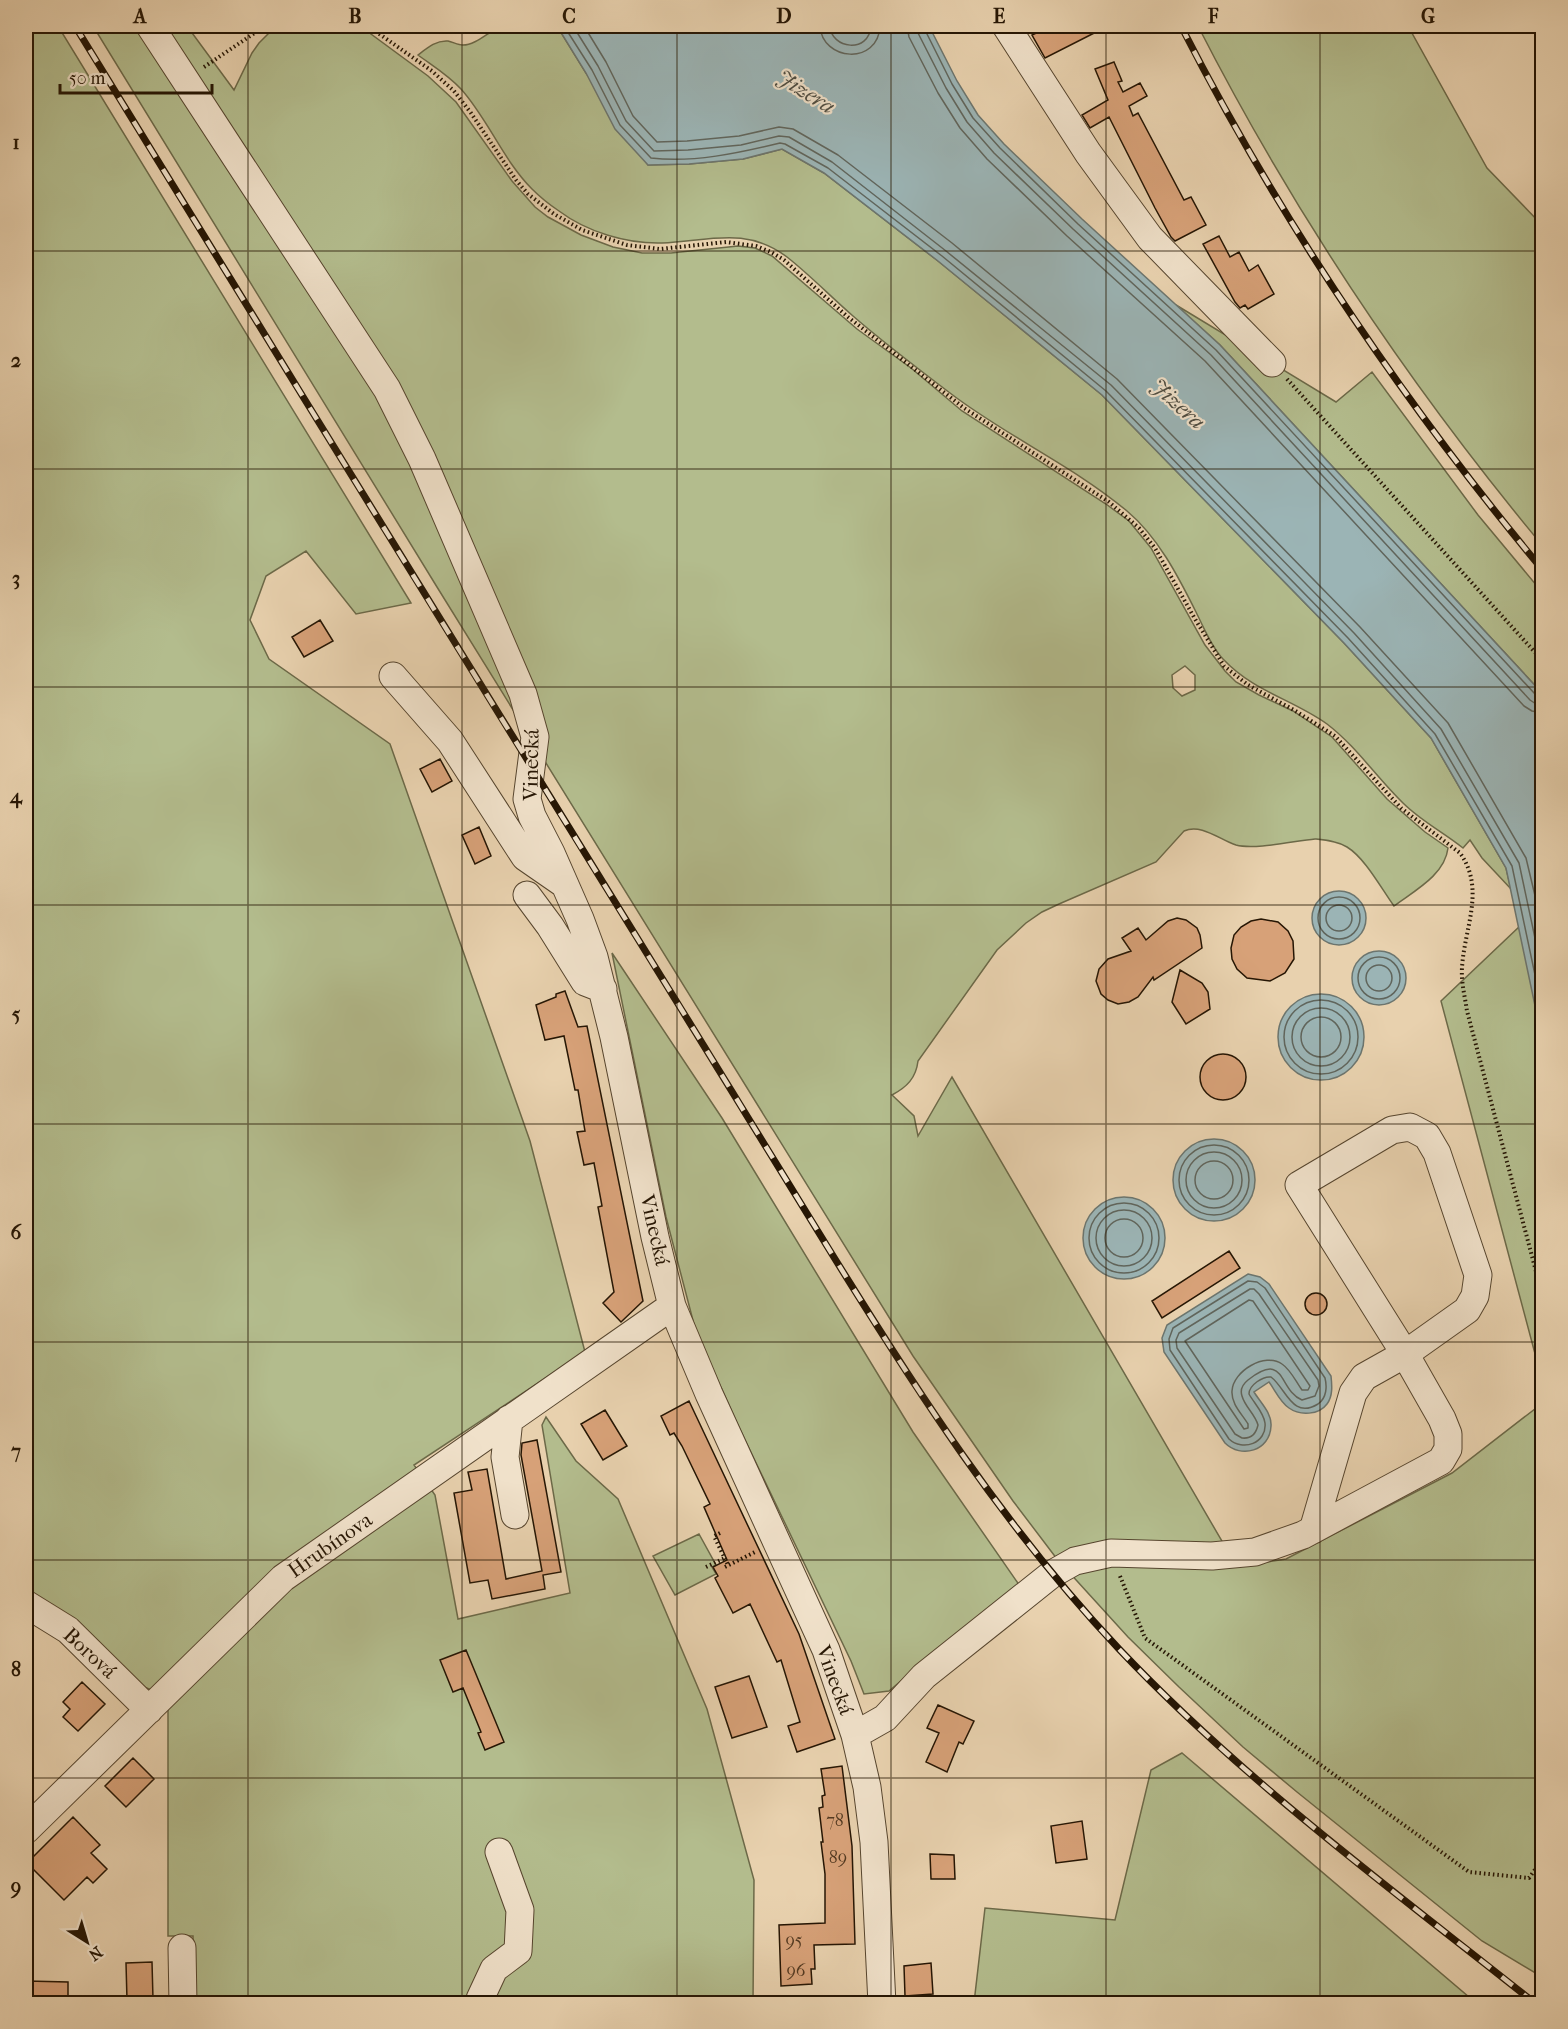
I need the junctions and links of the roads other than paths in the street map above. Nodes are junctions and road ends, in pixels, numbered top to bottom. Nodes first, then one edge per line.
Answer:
1 (150, 26) edge
2 (1006, 26) edge
3 (1272, 363) road end
4 (393, 676) dead end
5 (564, 884) junction
6 (527, 895) dead end
7 (603, 989) junction
8 (672, 1306) junction
9 (1406, 1354) junction
10 (509, 1419) junction
11 (514, 1515) dead end
12 (1313, 1530) junction
13 (26, 1604) edge
14 (149, 1710) junction
15 (855, 1735) junction
16 (26, 1830) edge
17 (499, 1852) dead end
18 (182, 1948) dead end
19 (183, 2004) edge
20 (480, 2004) edge
21 (882, 2004) edge

1 - 5 street, Vinecká
2 - 3 street
4 - 5 street
5 - 7 street, Vinecká
6 - 7 street
7 - 8 street, Vinecká
8 - 10 street, Hrubínova
8 - 15 street, Vinecká
9 - 9 street
9 - 12 street
9 - 12 street
10 - 11 street
10 - 14 street, Hrubínova
12 - 15 street
13 - 14 street, Borová
14 - 16 street, Hrubínova
15 - 21 street, Vinecká
17 - 20 street
18 - 19 street

